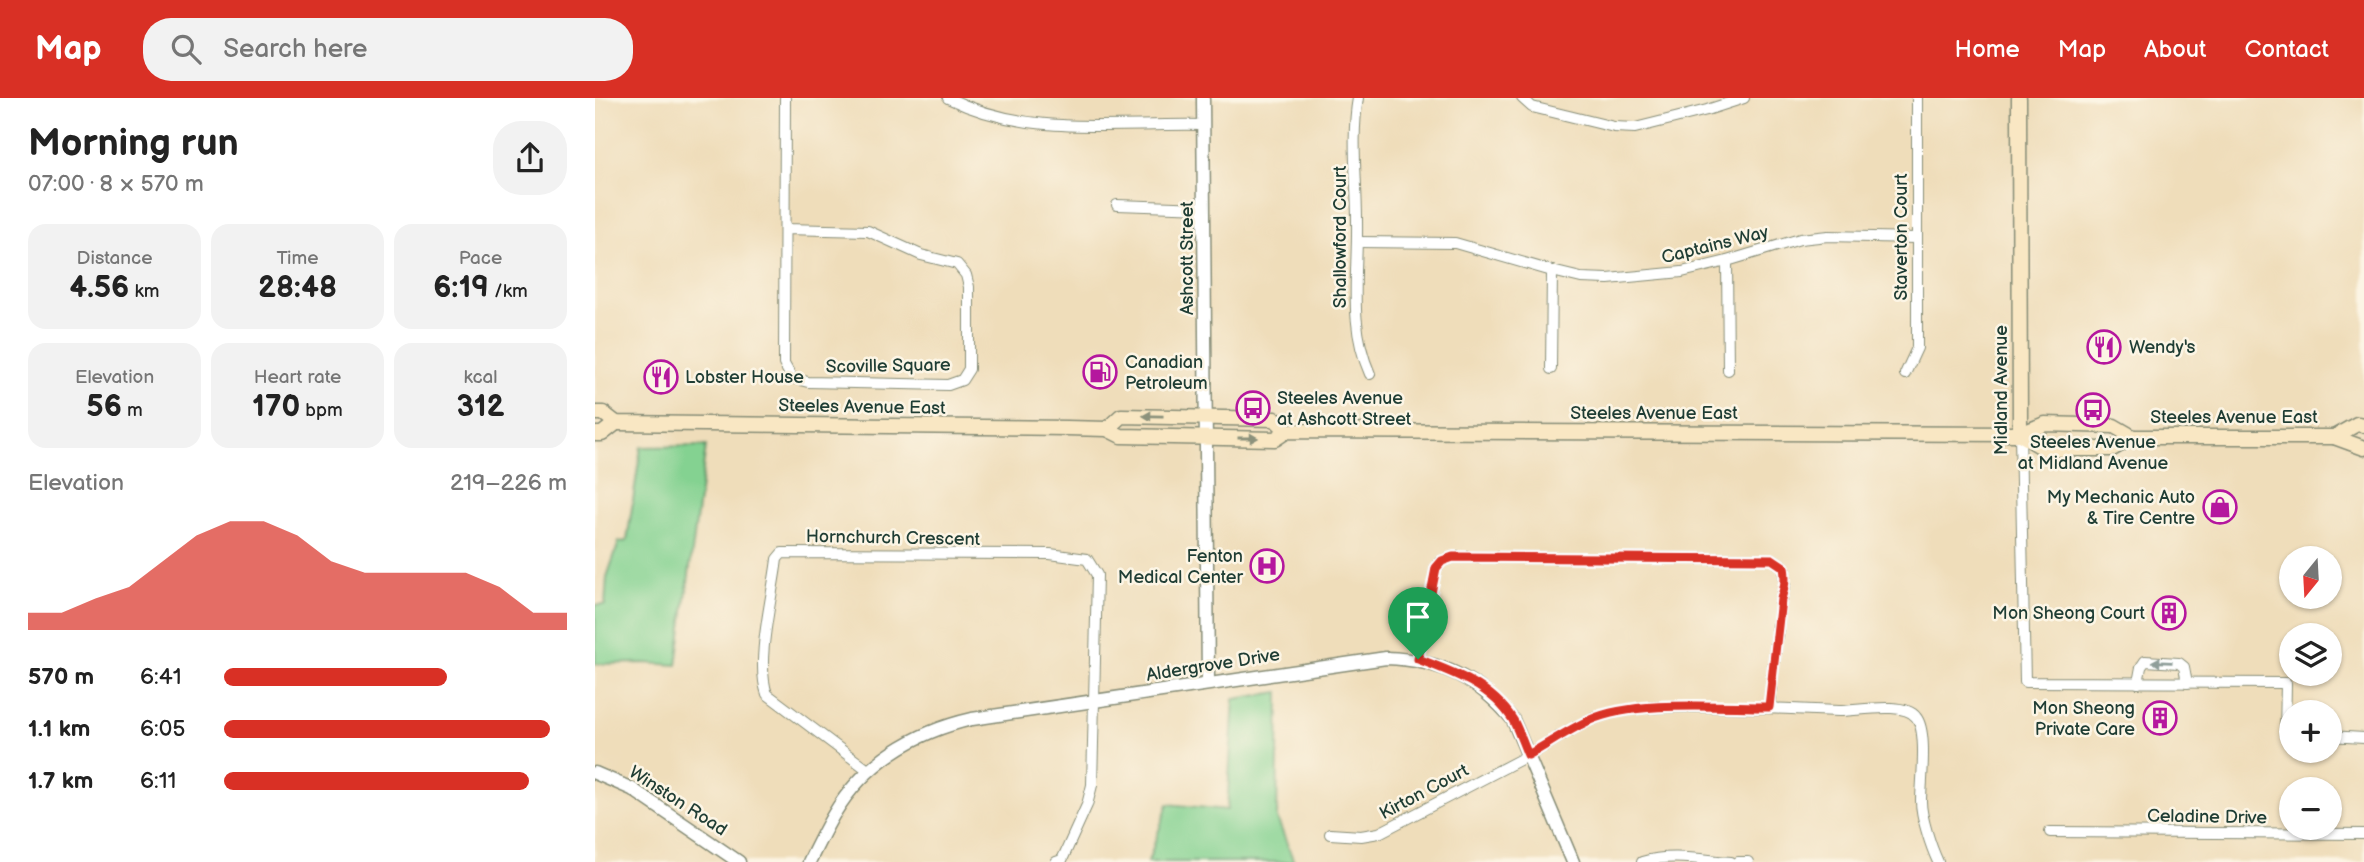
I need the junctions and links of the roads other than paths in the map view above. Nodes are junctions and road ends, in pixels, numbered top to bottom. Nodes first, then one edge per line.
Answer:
1 (785, 98) edge
2 (948, 98) edge
3 (1203, 98) edge
4 (1358, 98) edge
5 (1523, 98) edge
6 (1744, 98) edge
7 (1917, 98) edge
8 (2019, 98) edge
9 (1203, 125) junction
10 (1117, 205) dead end
11 (1204, 208) junction
12 (785, 229) junction
13 (1916, 238) junction
14 (1358, 242) junction
15 (1727, 261) junction
16 (1552, 271) junction
17 (1551, 369) dead end
18 (1728, 370) dead end
19 (1370, 374) dead end
20 (1905, 374) dead end
21 (595, 413) edge
22 (1206, 418) junction
23 (616, 423) junction
24 (2364, 425) edge
25 (1107, 429) junction
26 (1287, 431) junction
27 (595, 434) edge
28 (2020, 434) junction
29 (1206, 437) junction
30 (2133, 437) junction
31 (2334, 437) junction
32 (2364, 448) edge
33 (1418, 659) junction
34 (1208, 683) junction
35 (2138, 683) junction
36 (2187, 683) junction
37 (2286, 700) edge
38 (1092, 701) junction
39 (1769, 707) junction
40 (2342, 737) edge
41 (2364, 738) edge
42 (1528, 755) junction
43 (868, 770) junction
44 (595, 773) edge
45 (2050, 832) dead end
46 (2364, 834) edge
47 (1330, 835) dead end
48 (739, 862) edge
49 (809, 862) edge
50 (1056, 862) edge
51 (1573, 862) edge
52 (1642, 862) edge
53 (1731, 862) edge
54 (1738, 862) edge
55 (1748, 862) edge
56 (1938, 862) edge

1 - 12 street, Scoville Square
2 - 9 street
3 - 9 street, Ashcott Street
4 - 14 street, Shallowford Court
5 - 6 street
7 - 13 street, Staverton Court
8 - 28 main road, Midland Avenue
9 - 11 street, Ashcott Street
10 - 11 street
11 - 22 street, Ashcott Street
12 - 12 street, Scoville Square
13 - 15 street, Captains Way
13 - 20 street, Staverton Court
14 - 16 street, Captains Way
14 - 19 street, Shallowford Court
15 - 16 street, Captains Way
15 - 18 street
16 - 17 street
21 - 23 main road, Steeles Avenue East
22 -> 25 main road, Steeles Avenue East
22 - 26 main road, Steeles Avenue East
22 - 29 street, Ashcott Street
23 - 25 main road, Steeles Avenue East
23 - 27 main road, Steeles Avenue East
24 - 31 main road, Steeles Avenue East
25 - 29 main road, Steeles Avenue East
26 - 28 main road, Steeles Avenue East
29 -> 26 main road, Steeles Avenue East
28 - 30 main road, Steeles Avenue East
28 - 30 main road, Steeles Avenue East
28 - 35 street, Midland Avenue
29 - 34 street, Ashcott Street
30 - 31 main road, Steeles Avenue East
31 - 32 main road, Steeles Avenue East
33 - 34 street, Aldergrove Drive
33 - 39 street
33 - 42 street, Aldergrove Drive
34 - 38 street, Aldergrove Drive
35 - 36 street
36 -> 35 street
36 - 37 street
38 - 43 street, Aldergrove Drive
38 - 43 street, Hornchurch Crescent
38 - 50 street
39 - 42 street, Kirton Court
39 - 56 street, Kirton Court
40 - 41 street
42 - 47 street, Kirton Court
42 - 51 street, Aldergrove Drive
43 - 49 street, Aldergrove Drive
44 - 48 street, Winston Road
45 - 46 street, Celadine Drive
52 - 53 street
54 - 55 street

